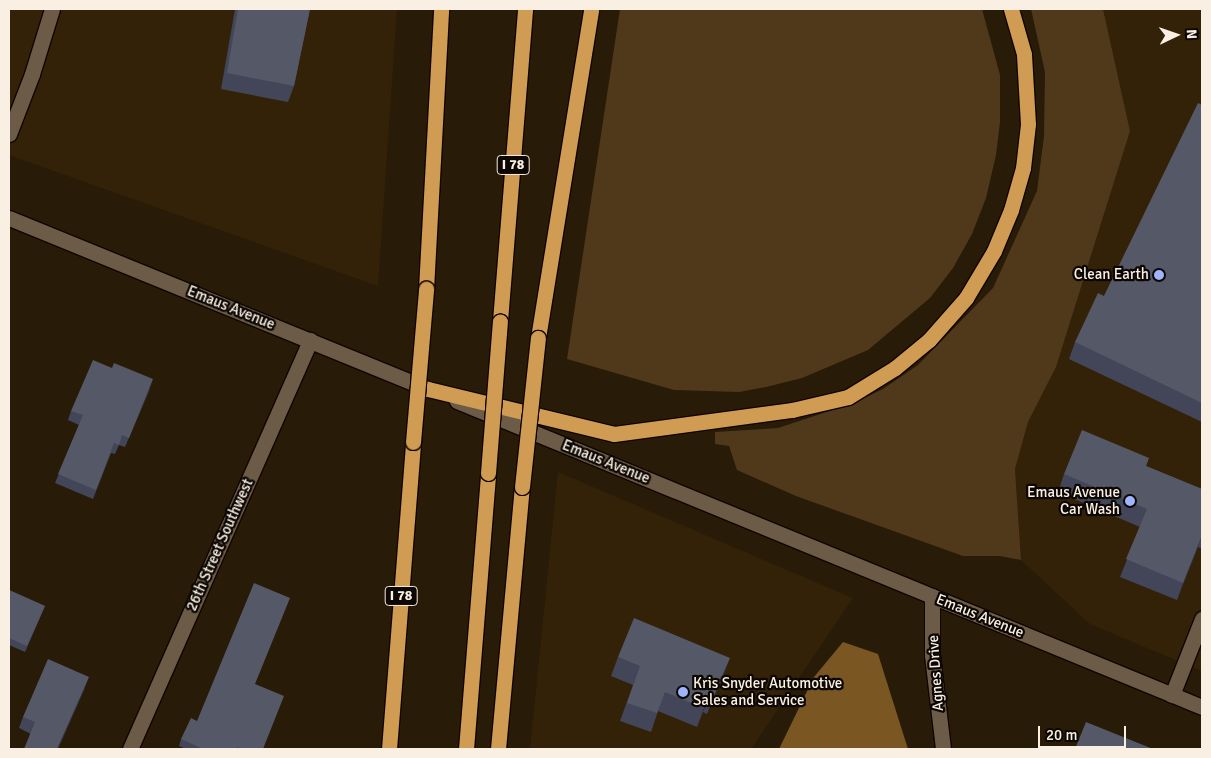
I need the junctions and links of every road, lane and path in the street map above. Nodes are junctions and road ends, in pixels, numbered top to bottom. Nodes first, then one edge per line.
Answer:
1 (52, 9) edge
2 (441, 9) edge
3 (525, 9) edge
4 (591, 9) edge
5 (1011, 9) edge
6 (9, 134) edge
7 (9, 218) edge
8 (310, 340) junction
9 (428, 389) junction
10 (932, 596) junction
11 (1202, 619) edge
12 (1172, 695) junction
13 (1202, 707) edge
14 (130, 749) edge
15 (389, 749) edge
16 (466, 749) edge
17 (498, 749) edge
18 (943, 749) edge

1 - 6 main road
2 - 15 highway, I 78, bridge
3 - 16 highway, I 78, bridge
4 - 17 highway, bridge
5 - 9 highway
7 - 8 main road, Emaus Avenue
8 - 9 main road, Emaus Avenue
8 - 14 main road, 26th Street Southwest
9 - 10 main road, Emaus Avenue
10 - 12 main road, Emaus Avenue
10 - 18 main road, Agnes Drive
11 - 12 main road
12 - 13 main road, Emaus Avenue

